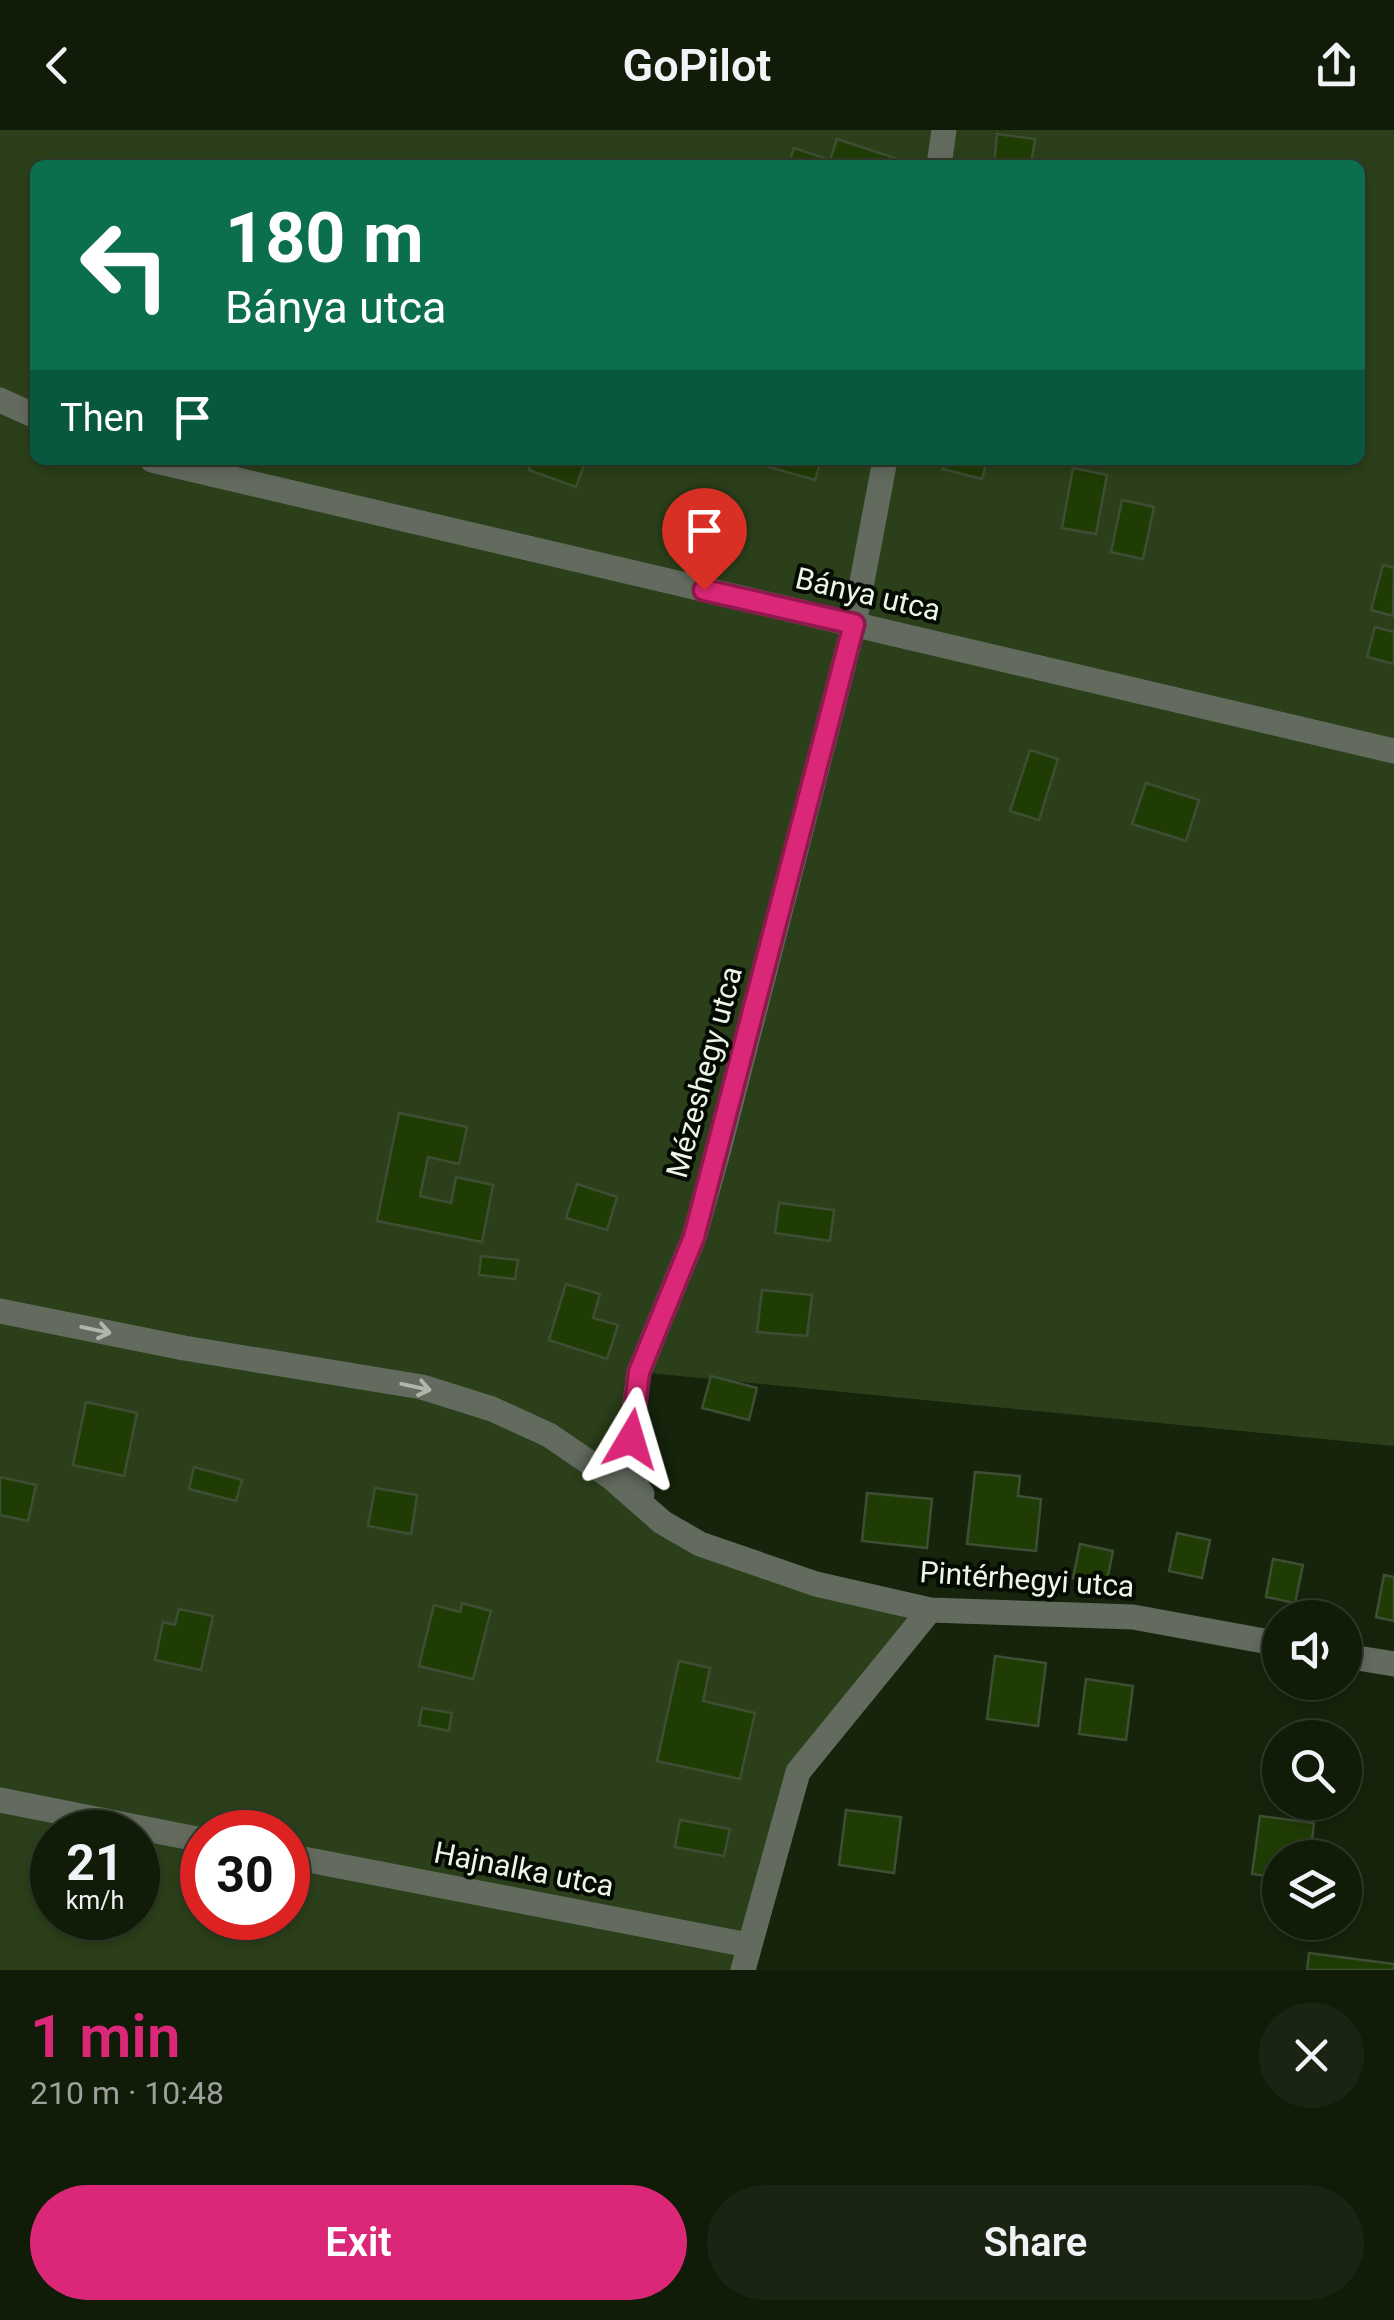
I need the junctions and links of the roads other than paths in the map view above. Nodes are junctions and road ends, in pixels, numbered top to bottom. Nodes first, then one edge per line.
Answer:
1 (944, 130) edge
2 (940, 160) edge
3 (0, 400) edge
4 (30, 414) edge
5 (173, 465) edge
6 (884, 465) edge
7 (854, 624) junction
8 (1394, 750) edge
9 (0, 1311) edge
10 (662, 1522) junction
11 (930, 1610) junction
12 (1262, 1641) edge
13 (1362, 1659) edge
14 (1394, 1664) edge
15 (0, 1800) edge
16 (180, 1836) edge
17 (310, 1861) edge
18 (746, 1958) edge

1 - 2 street
3 - 4 street
5 - 7 street, Bánya utca
6 - 7 street, Mézeshegy utca
7 - 8 street, Bánya utca
7 - 10 street, Mézeshegy utca
9 -> 10 street
10 - 11 street, Pintérhegyi utca
11 - 12 street, Pintérhegyi utca
11 - 18 street
13 - 14 street
15 - 16 street
17 - 18 street, Hajnalka utca

